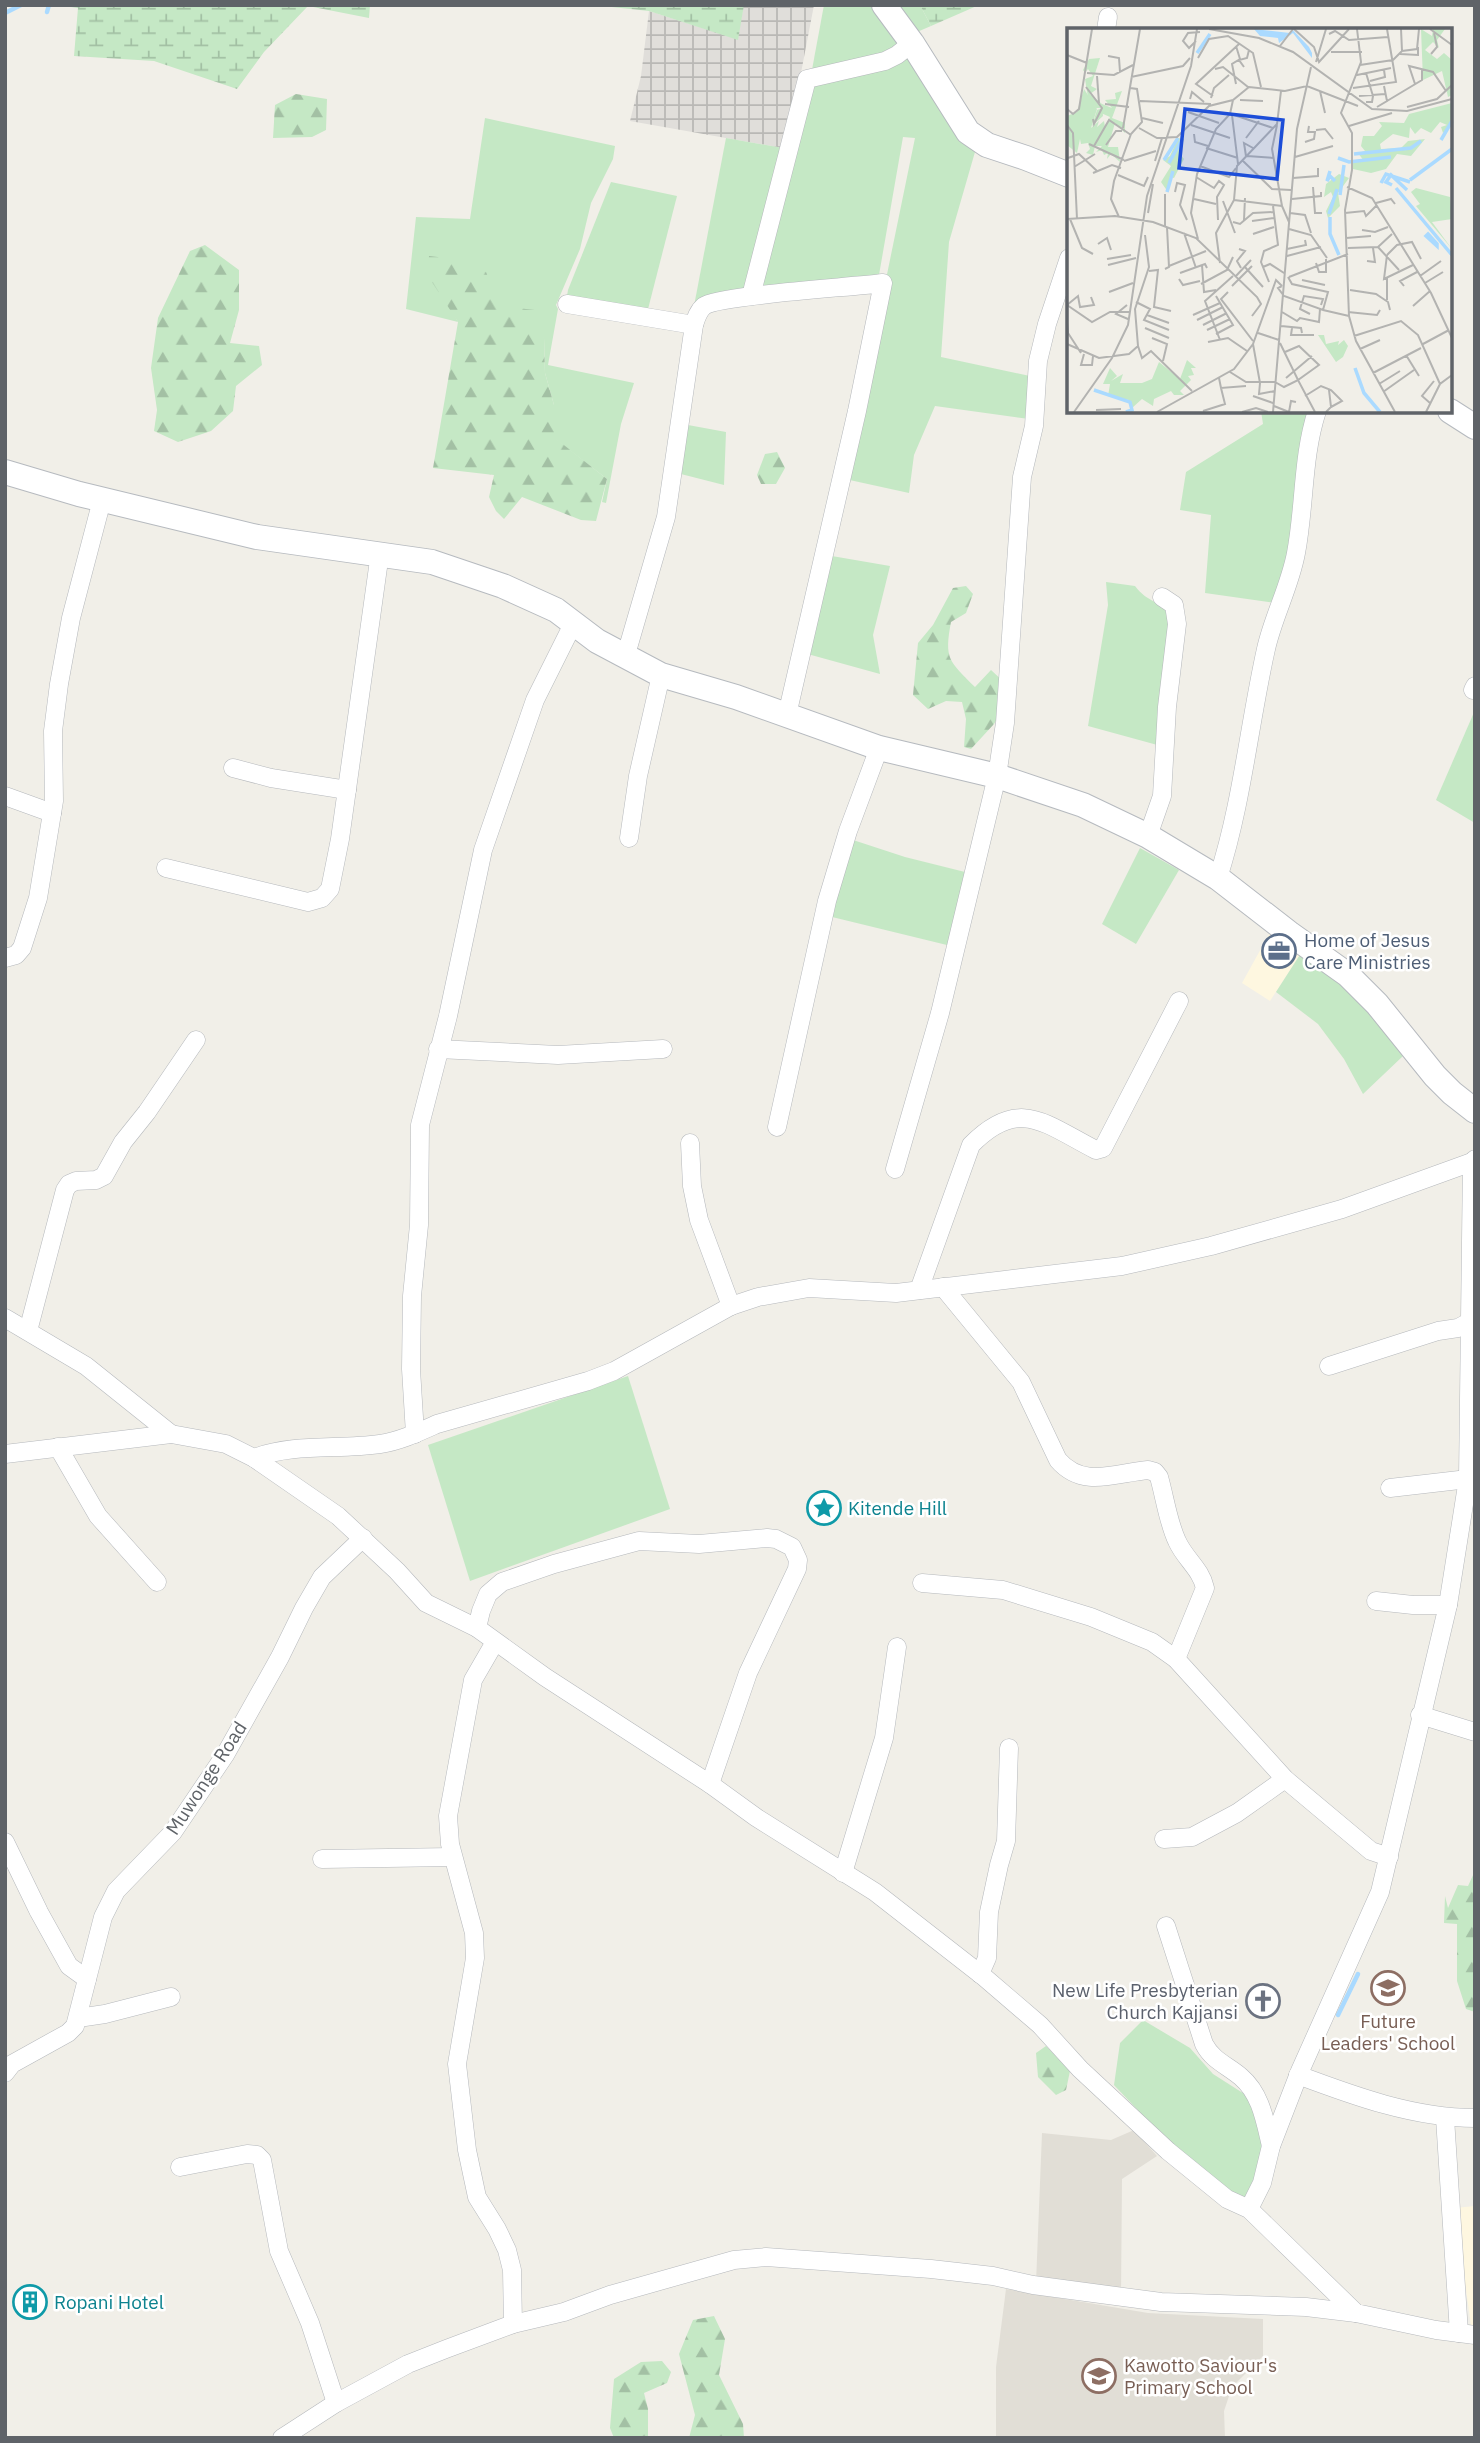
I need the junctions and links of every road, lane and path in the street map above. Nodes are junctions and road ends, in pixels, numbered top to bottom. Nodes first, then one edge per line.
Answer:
1 (884, 5) edge
2 (912, 43) junction
3 (1067, 174) edge
4 (1067, 264) edge
5 (751, 296) junction
6 (567, 304) dead end
7 (694, 325) junction
8 (1452, 412) edge
9 (1316, 413) edge
10 (1475, 427) edge
11 (5, 472) edge
12 (102, 500) junction
13 (380, 553) junction
14 (1162, 597) dead end
15 (574, 622) junction
16 (625, 658) junction
17 (661, 675) junction
18 (787, 715) junction
19 (879, 748) junction
20 (233, 768) dead end
21 (997, 776) junction
22 (347, 790) junction
23 (5, 796) edge
24 (52, 813) junction
25 (1149, 836) junction
26 (629, 838) dead end
27 (166, 868) dead end
28 (1218, 878) junction
29 (5, 958) edge
30 (1179, 1001) dead end
31 (196, 1040) dead end
32 (438, 1049) junction
33 (663, 1049) dead end
34 (1475, 1111) edge
35 (777, 1127) dead end
36 (690, 1143) dead end
37 (1474, 1161) edge
38 (895, 1169) dead end
39 (943, 1287) junction
40 (919, 1290) junction
41 (731, 1306) junction
42 (5, 1318) edge
43 (1473, 1322) edge
44 (29, 1331) junction
45 (1329, 1366) dead end
46 (171, 1434) junction
47 (415, 1434) junction
48 (58, 1447) junction
49 (5, 1454) edge
50 (254, 1458) junction
51 (1468, 1479) junction
52 (1390, 1488) dead end
53 (363, 1538) junction
54 (157, 1582) dead end
55 (922, 1583) dead end
56 (1376, 1601) dead end
57 (1448, 1605) junction
58 (477, 1628) junction
59 (495, 1642) junction
60 (897, 1647) dead end
61 (1176, 1659) junction
62 (1420, 1715) junction
63 (1475, 1732) edge
64 (1009, 1748) dead end
65 (1285, 1779) junction
66 (710, 1784) junction
67 (1164, 1839) dead end
68 (5, 1842) edge
69 (452, 1857) junction
70 (1389, 1857) junction
71 (322, 1859) dead end
72 (843, 1873) junction
73 (1166, 1926) dead end
74 (980, 1974) junction
75 (87, 1979) junction
76 (171, 1997) dead end
77 (78, 2018) junction
78 (5, 2073) edge
79 (1298, 2075) junction
80 (1445, 2118) junction
81 (1475, 2118) edge
82 (1272, 2146) junction
83 (180, 2167) dead end
84 (1249, 2209) junction
85 (1356, 2313) junction
86 (513, 2324) junction
87 (1467, 2334) edge
88 (336, 2403) junction
89 (282, 2438) edge

1 - 2 street
2 - 3 street
2 - 5 street
4 - 21 street
5 - 7 street
5 - 18 street
6 - 7 street
7 - 16 street
8 - 10 street
9 - 28 street
11 - 12 street
12 - 13 street
12 - 24 street
13 - 15 street
13 - 22 street
14 - 25 street
15 - 16 street
15 - 32 street
16 - 17 street
17 - 18 street
17 - 26 street
18 - 19 street
19 - 21 street
19 - 35 street
20 - 22 street
21 - 25 street
21 - 38 street
22 - 27 street
23 - 24 street
24 - 29 street
25 - 28 street
28 - 34 street
30 - 40 street
31 - 44 street
32 - 33 street
32 - 47 street
36 - 41 street
37 - 39 street
37 - 43 street
39 - 40 street
39 - 61 street
40 - 41 street
41 - 47 street
42 - 44 street
43 - 45 street
43 - 51 street
44 - 46 street
46 - 48 street
46 - 50 street
47 - 50 street
48 - 49 street
48 - 54 street
50 - 53 street
51 - 52 street
51 - 57 street
53 - 58 street
53 - 75 street, Muwonge Road
55 - 61 street
56 - 57 street
57 - 62 street
58 - 59 street
58 - 66 street
59 - 66 street
59 - 69 street
60 - 72 street
61 - 65 street
62 - 63 street
62 - 70 street
64 - 74 street
65 - 67 street
65 - 70 street
66 - 72 street
68 - 75 street
69 - 71 street
69 - 86 street
70 - 79 street
72 - 74 street
73 - 82 street
74 - 84 street
75 - 77 street, Muwonge Road
76 - 77 street
77 - 78 street
79 - 80 street
79 - 82 street
80 - 81 street
80 - 87 street
82 - 84 street
83 - 88 street
84 - 85 street
85 - 86 street
85 - 87 street
86 - 88 street
88 - 89 street

